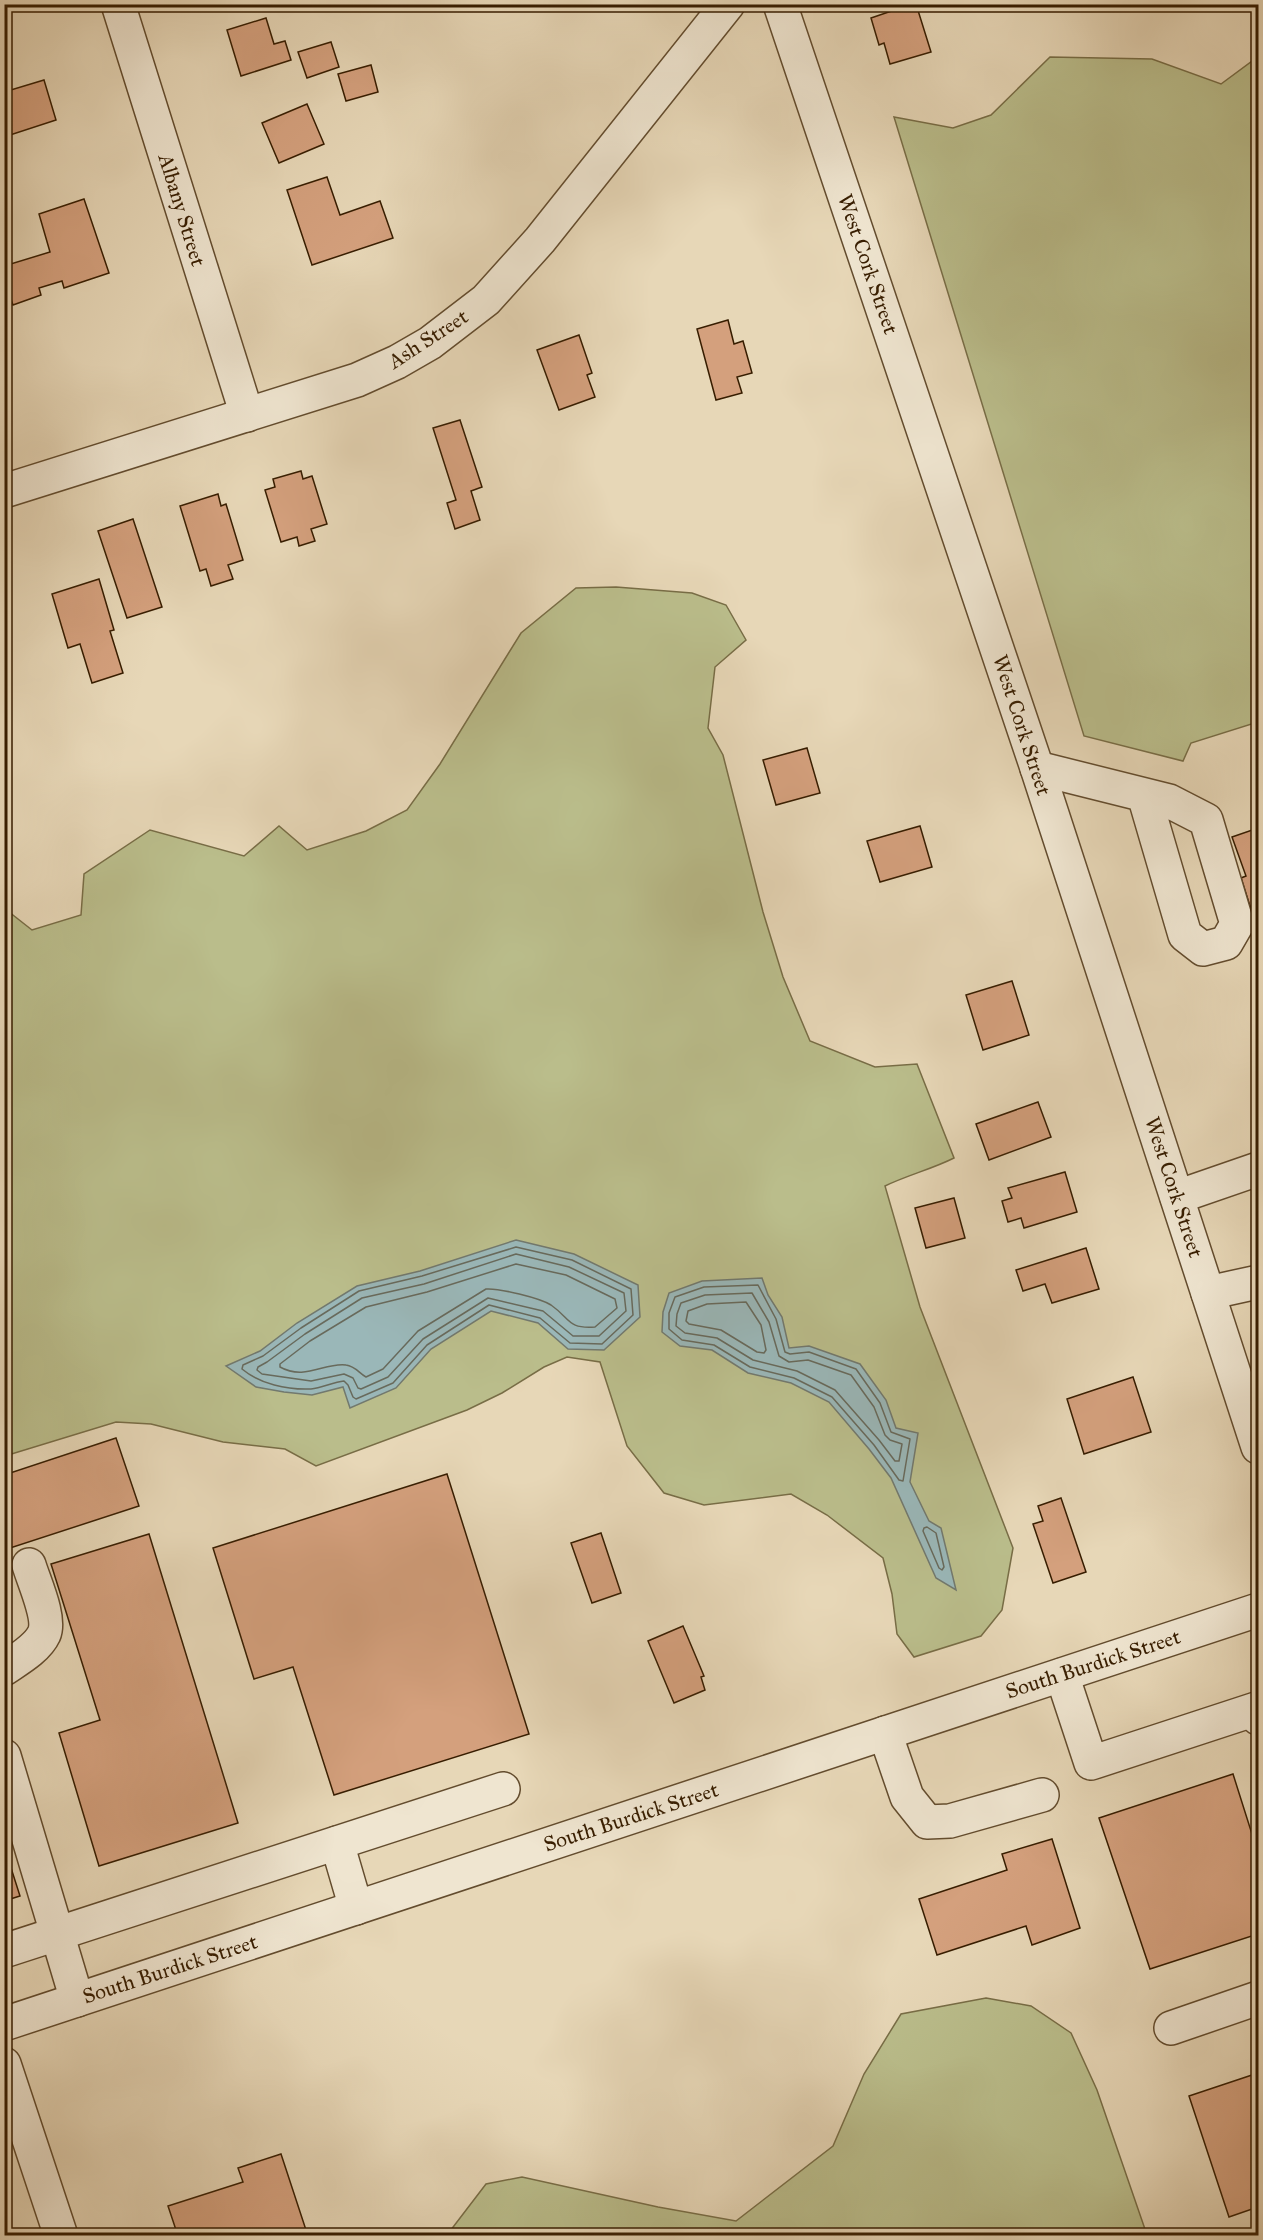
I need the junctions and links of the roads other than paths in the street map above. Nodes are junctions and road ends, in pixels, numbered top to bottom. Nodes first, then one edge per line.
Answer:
1 (118, 4) edge
2 (728, 4) edge
3 (780, 4) edge
4 (247, 415) junction
5 (4, 491) edge
6 (1037, 768) junction
7 (1143, 795) dead end
8 (1258, 1169) edge
9 (1177, 1197) junction
10 (1258, 1282) edge
11 (1208, 1293) junction
12 (1246, 1366) edge
13 (1258, 1447) edge
14 (29, 1565) dead end
15 (1258, 1610) edge
16 (4, 1669) edge
17 (1062, 1675) junction
18 (1258, 1718) edge
19 (885, 1733) junction
20 (4, 1756) edge
21 (503, 1790) dead end
22 (1042, 1795) dead end
23 (337, 1843) junction
24 (356, 1908) junction
25 (58, 1933) junction
26 (4, 1951) edge
27 (1258, 1998) edge
28 (77, 2000) junction
29 (4, 2024) edge
30 (1171, 2028) dead end
31 (4, 2064) edge
32 (61, 2235) edge

1 - 4 street, Albany Street
2 - 4 street, Ash Street
3 - 6 street, West Cork Street
4 - 5 street, Ash Street
6 - 7 street
6 - 9 street, West Cork Street
8 - 9 street
9 - 11 street, West Cork Street
10 - 11 street
11 - 12 street, West Cork Street
12 - 13 street, West Cork Street
14 - 16 street
15 - 17 street, South Burdick Street
17 - 18 street
17 - 19 street, South Burdick Street
19 - 22 street
19 - 24 street, South Burdick Street
20 - 25 street
21 - 23 street
23 - 24 street
23 - 25 street
24 - 28 street, South Burdick Street
25 - 26 street
25 - 28 street
27 - 30 street
28 - 29 street, South Burdick Street
31 - 32 street

